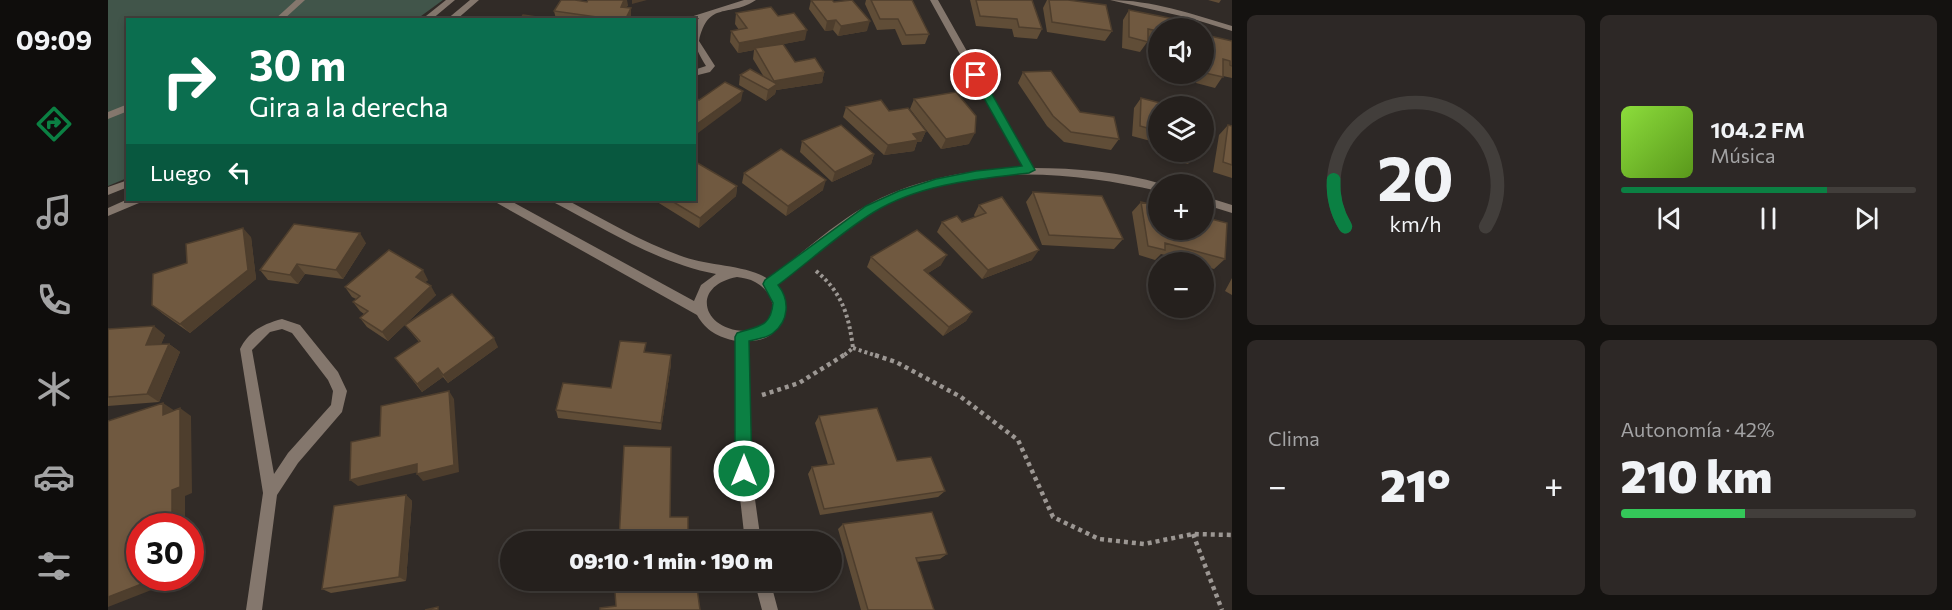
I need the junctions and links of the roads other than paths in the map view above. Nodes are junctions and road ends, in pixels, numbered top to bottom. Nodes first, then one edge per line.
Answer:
1 (301, 0) edge
2 (451, 0) edge
3 (475, 0) edge
4 (752, 0) edge
5 (934, 0) edge
6 (1114, 0) edge
7 (709, 13) junction
8 (280, 18) edge
9 (428, 18) edge
10 (452, 18) edge
11 (692, 18) edge
12 (1232, 29) edge
13 (696, 34) edge
14 (696, 44) edge
15 (696, 73) edge
16 (126, 108) edge
17 (108, 116) edge
18 (1029, 170) junction
19 (126, 184) edge
20 (1148, 186) edge
21 (108, 192) edge
22 (133, 201) edge
23 (503, 201) edge
24 (561, 201) edge
25 (1214, 203) edge
26 (1232, 209) edge
27 (108, 212) edge
28 (737, 272) junction
29 (770, 284) junction
30 (701, 311) junction
31 (742, 337) junction
32 (270, 493) junction
33 (752, 531) edge
34 (765, 591) edge
35 (254, 610) edge
36 (770, 610) edge

1 - 8 street
2 - 9 street
3 - 10 street
4 - 7 street
5 - 18 street
6 - 12 street
7 - 11 street
7 - 13 street
14 - 15 street
16 - 17 street
18 - 20 street
18 - 29 street
19 - 21 street
22 - 27 street
23 - 30 street
24 - 28 street
25 - 26 street
28 - 29 street
28 - 30 street
29 - 31 street
30 - 31 street
31 - 33 street
32 - 32 street
32 - 35 street
34 - 36 street

